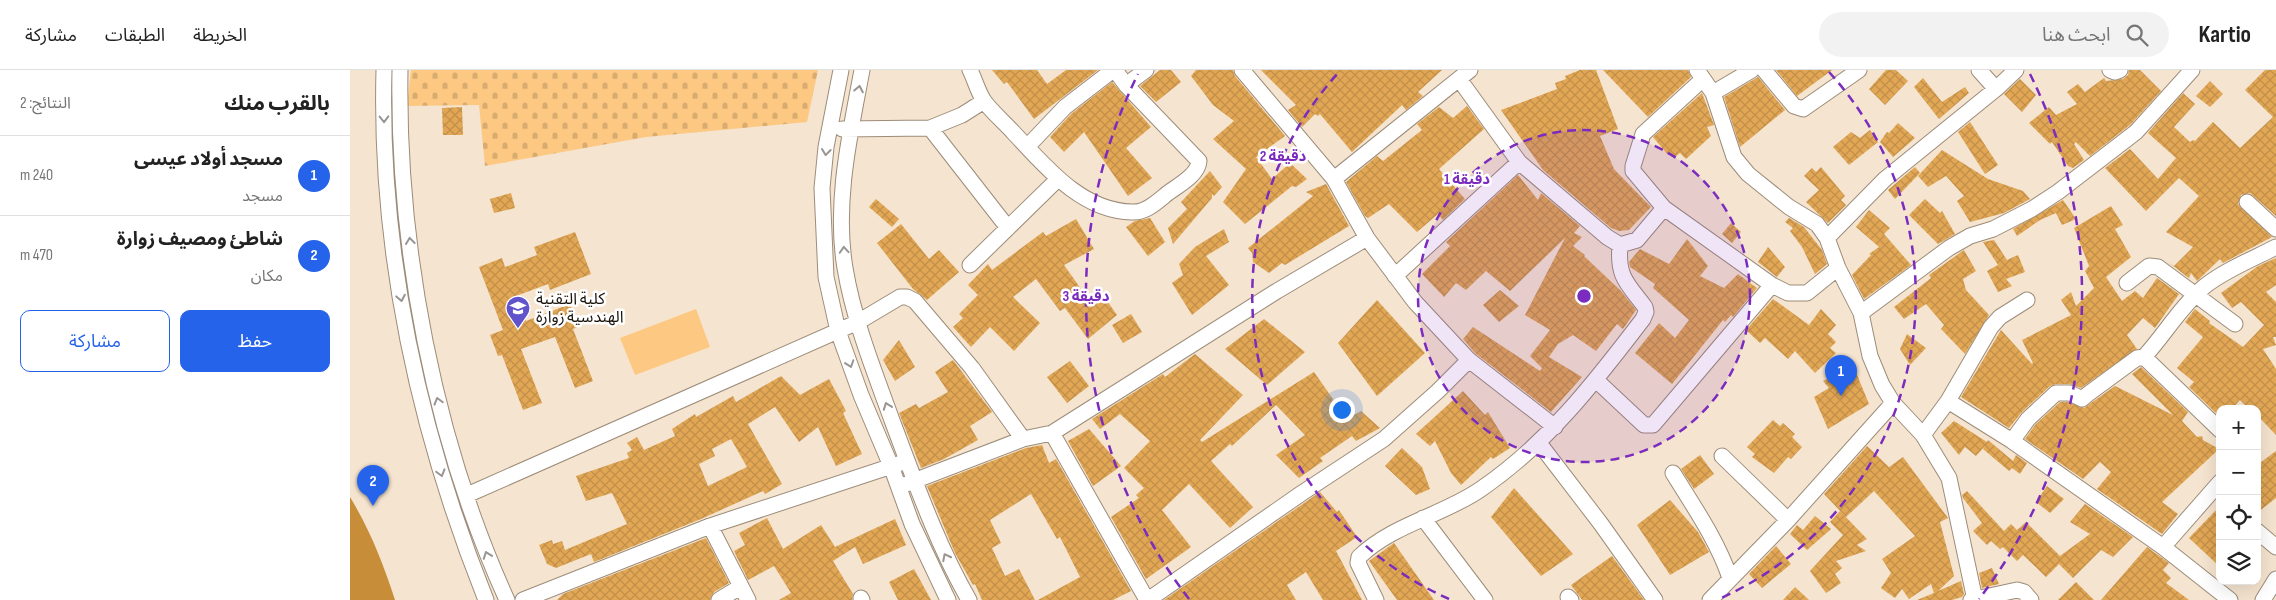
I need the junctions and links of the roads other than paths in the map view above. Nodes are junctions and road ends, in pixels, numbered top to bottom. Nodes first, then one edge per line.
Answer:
1 (384, 70) edge
2 (400, 70) edge
3 (841, 70) edge
4 (862, 70) edge
5 (970, 70) edge
6 (1114, 70) edge
7 (1146, 70) edge
8 (1242, 70) edge
9 (1752, 70) edge
10 (1764, 70) edge
11 (1860, 70) edge
12 (1980, 70) edge
13 (2016, 70) edge
14 (2110, 70) edge
15 (2120, 70) edge
16 (1465, 74) edge
17 (1700, 74) edge
18 (2183, 74) edge
19 (1126, 85) junction
20 (1996, 89) junction
21 (1713, 93) junction
22 (984, 101) junction
23 (930, 128) junction
24 (830, 129) junction
25 (851, 130) junction
26 (1027, 147) junction
27 (1519, 162) junction
28 (1334, 179) junction
29 (1058, 180) junction
30 (2247, 202) dead end
31 (1664, 208) junction
32 (406, 215) junction
33 (389, 216) junction
34 (1008, 228) junction
35 (2276, 229) edge
36 (1367, 238) junction
37 (1827, 238) junction
38 (1620, 245) junction
39 (2276, 247) edge
40 (970, 265) dead end
41 (1838, 268) junction
42 (1395, 276) junction
43 (2127, 283) dead end
44 (1772, 285) junction
45 (2195, 296) junction
46 (2028, 300) dead end
47 (1861, 313) junction
48 (858, 322) junction
49 (2235, 324) dead end
50 (838, 331) junction
51 (2144, 357) junction
52 (1469, 360) junction
53 (1596, 380) junction
54 (1948, 401) junction
55 (1893, 404) junction
56 (2216, 426) edge
57 (1555, 427) junction
58 (1052, 433) junction
59 (1923, 435) junction
60 (1023, 439) junction
61 (2012, 440) junction
62 (1539, 442) junction
63 (1722, 456) dead end
64 (907, 461) junction
65 (891, 466) junction
66 (1673, 473) dead end
67 (915, 481) junction
68 (899, 487) junction
69 (2216, 493) edge
70 (467, 495) junction
71 (1423, 518) junction
72 (1788, 520) junction
73 (710, 526) junction
74 (2261, 534) edge
75 (2163, 547) junction
76 (2276, 547) edge
77 (1730, 578) junction
78 (2276, 580) edge
79 (744, 594) edge
80 (486, 600) edge
81 (507, 600) edge
82 (523, 600) edge
83 (719, 600) edge
84 (948, 600) edge
85 (969, 600) edge
86 (1147, 600) edge
87 (1376, 600) edge
88 (1486, 600) edge
89 (1654, 600) edge
90 (1710, 600) edge
91 (1973, 600) edge
92 (2031, 600) edge
93 (2230, 600) edge
94 (2263, 600) edge

1 -> 33 street
2 - 32 street
3 - 24 street
25 -> 4 street
5 - 22 street
6 - 19 street
6 - 26 street
7 - 19 street
8 - 28 street
9 - 21 street
10 - 11 street
12 - 20 street
13 - 20 street
14 - 15 street
16 - 27 street
16 - 28 street
17 - 21 street
17 - 31 street
18 - 47 street
19 - 29 street
20 - 37 street
21 - 37 street
22 - 23 street
22 - 26 street
23 - 25 street
23 - 34 street
24 - 25 street
24 -> 50 street
48 -> 25 street
26 - 29 street
27 - 38 street
27 - 42 street
28 - 36 street
29 - 34 street
30 - 35 street
31 - 38 street
31 - 44 street
32 - 33 street
70 -> 32 street
33 -> 80 street
34 - 40 street
36 - 42 street
36 - 58 street
37 - 41 street
38 - 53 street
39 - 45 street
41 - 44 street
41 - 47 street
42 - 52 street
43 - 45 street
44 - 53 street
45 - 49 street
45 - 51 street
46 - 54 street
47 - 55 street
48 - 50 street
48 - 60 street
64 -> 48 street
50 -> 65 street
50 - 70 street
51 - 56 street
51 - 61 street
52 - 57 street
52 - 86 street
53 - 57 street
54 - 59 street
54 - 61 street
55 - 59 street
55 - 72 street
57 - 62 street
58 - 60 street
58 - 86 street
59 - 91 street
60 - 67 street
61 - 75 street
62 - 71 street
62 - 89 street
63 - 72 street
64 - 65 street
64 - 67 street
65 - 68 street
65 - 73 street
66 - 77 street
67 - 68 street
85 -> 67 street
68 - 84 street
69 - 75 street
81 -> 70 street
71 - 87 street
71 - 88 street
72 - 77 street
73 - 79 street
73 - 82 street
74 - 76 street
75 - 93 street
77 - 90 street
78 - 94 street
79 - 83 street
91 - 92 street

